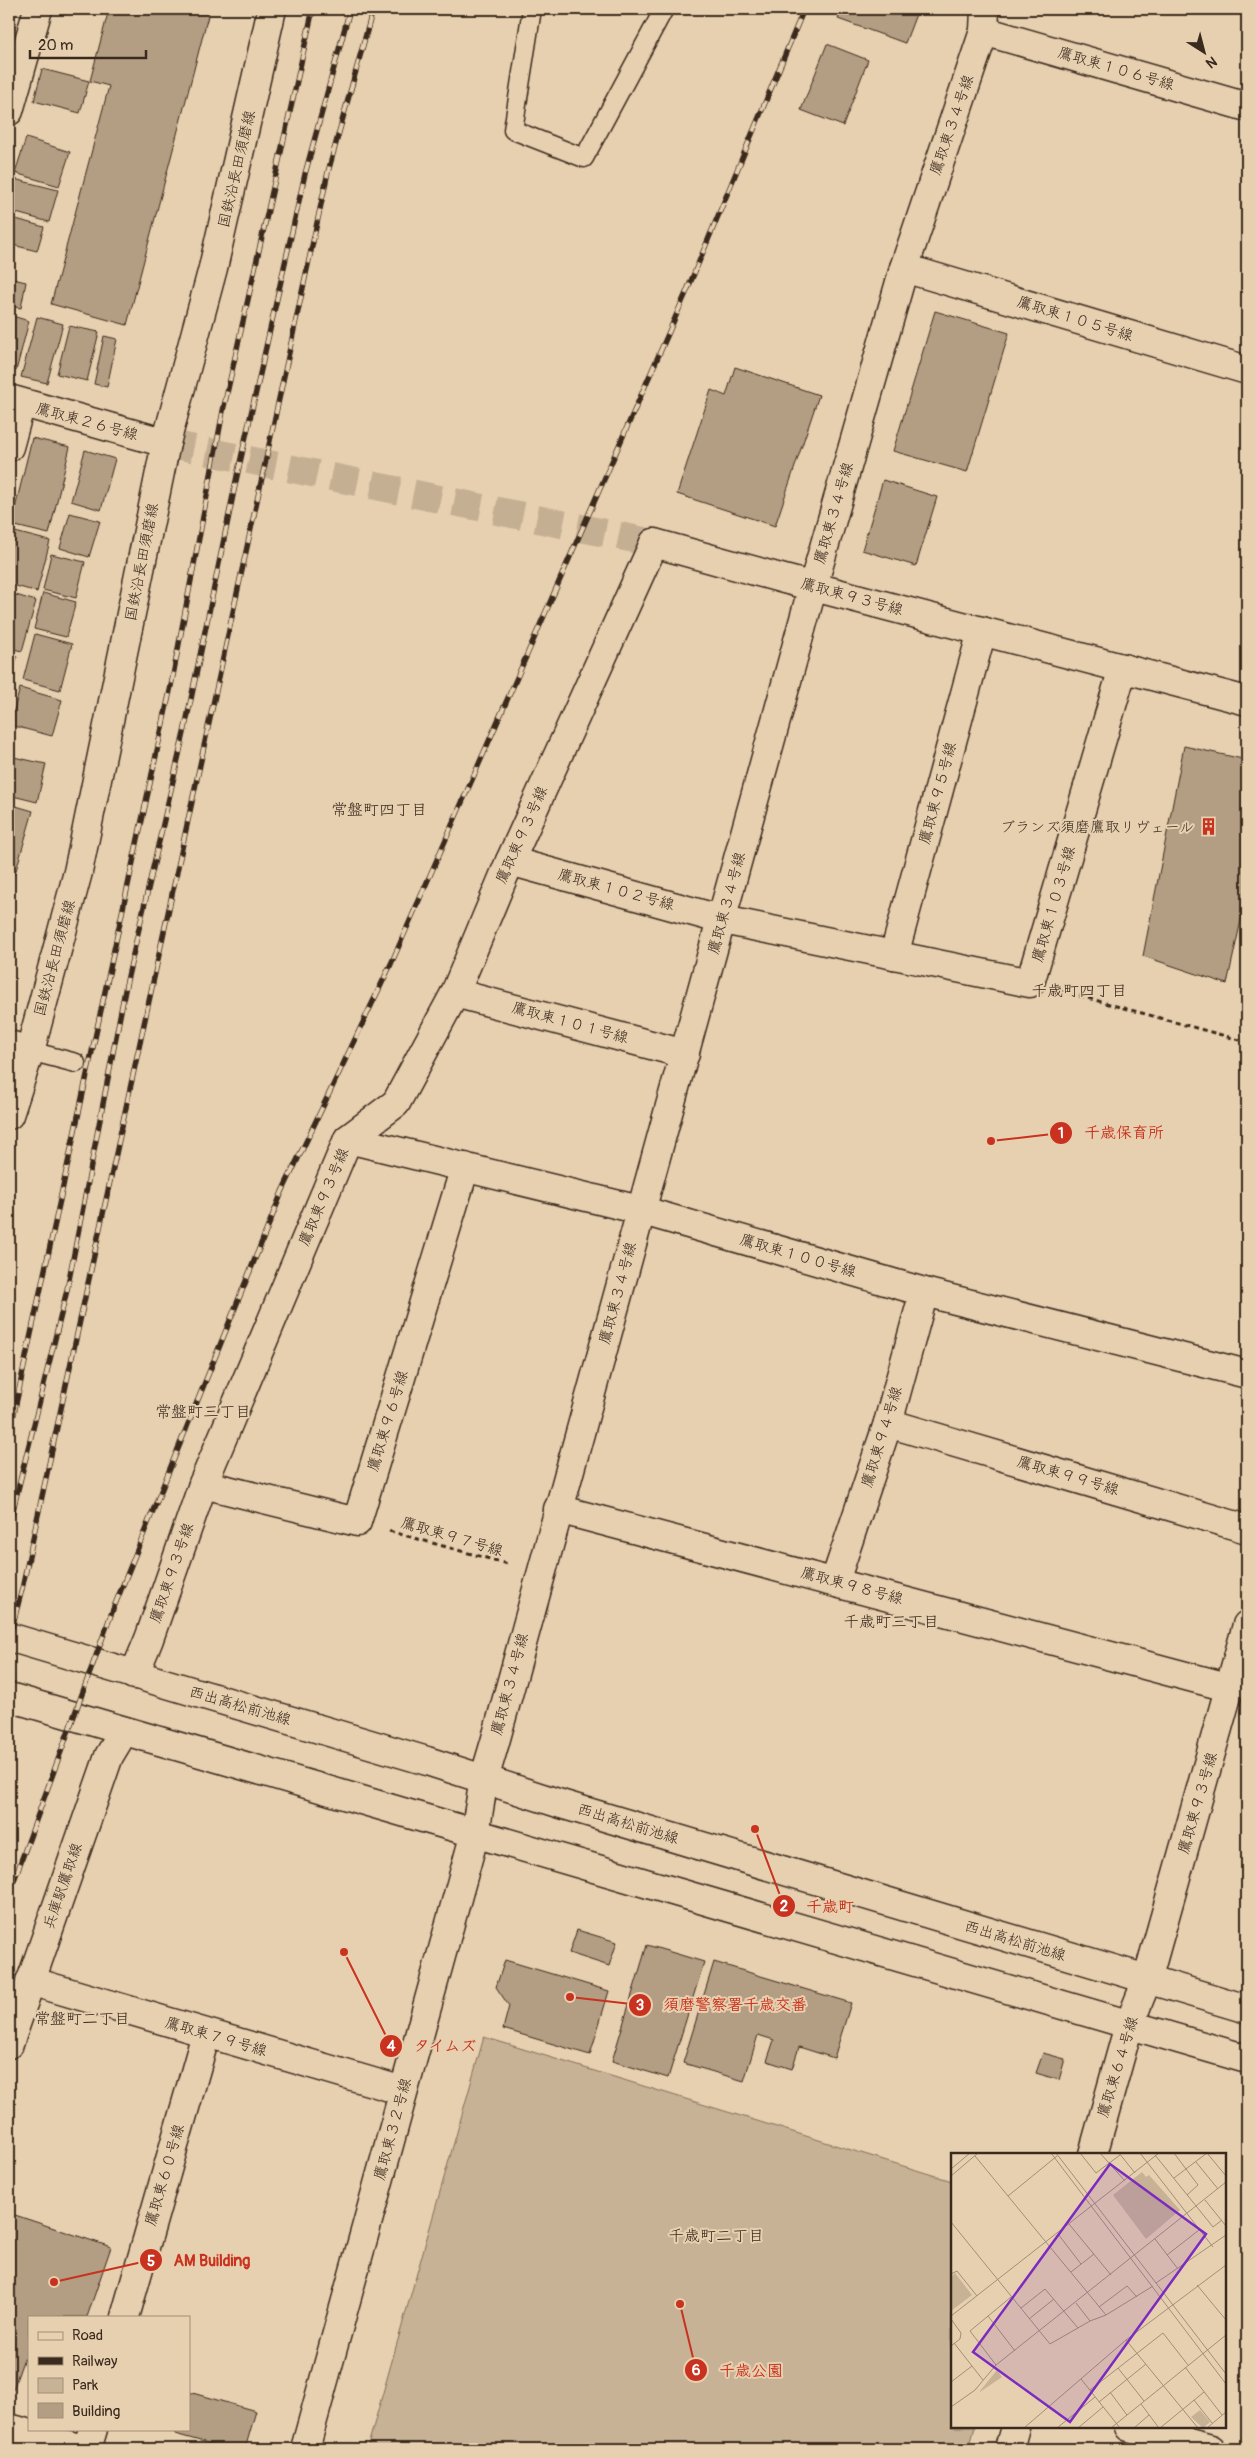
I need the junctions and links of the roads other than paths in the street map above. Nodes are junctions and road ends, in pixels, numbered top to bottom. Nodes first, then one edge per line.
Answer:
1 (38, 9) edge
2 (272, 9) edge
3 (532, 9) edge
4 (664, 9) edge
5 (984, 20) edge
6 (16, 53) edge
7 (1247, 108) edge
8 (9, 111) edge
9 (904, 268) junction
10 (1247, 370) edge
11 (15, 401) edge
12 (166, 443) junction
13 (9, 446) edge
14 (813, 586) junction
15 (982, 631) junction
16 (1123, 668) junction
17 (1247, 701) edge
18 (510, 861) junction
19 (722, 920) junction
20 (894, 955) junction
21 (455, 993) junction
22 (20, 1048) edge
23 (685, 1054) junction
24 (76, 1063) dead end
25 (9, 1115) edge
26 (341, 1137) junction
27 (465, 1167) junction
28 (640, 1210) junction
29 (924, 1292) junction
30 (1247, 1374) edge
31 (888, 1423) junction
32 (203, 1484) junction
33 (558, 1508) junction
34 (1247, 1529) edge
35 (835, 1581) junction
36 (1247, 1625) edge
37 (9, 1637) edge
38 (134, 1675) junction
39 (1231, 1688) junction
40 (9, 1697) edge
41 (124, 1731) junction
42 (484, 1780) junction
43 (475, 1833) junction
44 (1147, 1980) junction
45 (30, 1981) junction
46 (1247, 2009) edge
47 (1129, 2025) junction
48 (206, 2034) junction
49 (9, 2044) edge
50 (1247, 2059) edge
51 (403, 2091) junction
52 (1093, 2153) edge
53 (125, 2316) edge
54 (9, 2428) edge
55 (1015, 2428) edge
56 (1133, 2428) edge
57 (92, 2430) edge
58 (82, 2449) edge
59 (87, 2449) edge
60 (306, 2449) edge
61 (1009, 2449) edge
62 (1211, 2449) edge

1 - 6 street
2 - 12 street, 国鉄沿長田須磨線
3 - 4 lane
5 - 7 street, 鷹取東１０６号線
5 - 9 street, 鷹取東３４号線
6 - 8 street
9 - 10 street, 鷹取東１０５号線
9 - 14 street, 鷹取東３４号線
11 - 12 street, 鷹取東２６号線
11 - 13 street
12 - 22 street, 国鉄沿長田須磨線
14 - 15 street, 鷹取東９３号線
14 - 18 street, 鷹取東９３号線
14 - 19 street, 鷹取東３４号線
15 - 16 street, 鷹取東９３号線
15 - 20 street, 鷹取東９５号線
16 - 17 street, 鷹取東９３号線
16 - 20 street, 鷹取東１０３号線
18 - 19 street, 鷹取東１０２号線
18 - 21 street, 鷹取東９３号線
19 - 20 street, 鷹取東１０３号線
19 - 23 street, 鷹取東３４号線
21 - 23 street, 鷹取東１０１号線
21 - 26 street, 鷹取東９３号線
22 - 24 lane
22 - 25 street, 国鉄沿長田須磨線
23 - 28 street, 鷹取東３４号線
26 - 27 street, 鷹取東１００号線
26 - 32 street, 鷹取東９３号線
27 - 28 street, 鷹取東１００号線
27 - 32 street, 鷹取東９６号線
28 - 29 street, 鷹取東１００号線
28 - 33 street, 鷹取東３４号線
29 - 30 street, 鷹取東１００号線
29 - 31 street, 鷹取東９４号線
31 - 34 street, 鷹取東９９号線
31 - 35 street, 鷹取東９４号線
32 - 38 street, 鷹取東９３号線
33 - 35 street, 鷹取東９８号線
33 - 42 street, 鷹取東３４号線
35 - 39 street, 鷹取東９８号線
36 - 39 street, 鷹取東９３号線
37 - 38 street, 西出高松前池線
38 - 42 street, 西出高松前池線
39 - 44 street, 鷹取東９３号線
40 - 41 street
41 - 43 street
41 - 45 street, 兵庫駅鷹取線
42 - 43 street, 鷹取東３２号線
42 - 44 street, 西出高松前池線
43 - 47 street
43 - 51 street, 鷹取東３２号線
44 - 46 street, 西出高松前池線
44 - 47 street, 鷹取東６４号線
45 - 48 street, 鷹取東７９号線
45 - 49 street, 兵庫駅鷹取線
47 - 50 street
47 - 52 street, 鷹取東６４号線
48 - 51 street, 鷹取東７９号線
48 - 53 street, 鷹取東６０号線
51 - 60 street, 鷹取東３２号線
54 - 58 street
55 - 61 street
56 - 62 street
57 - 59 street

